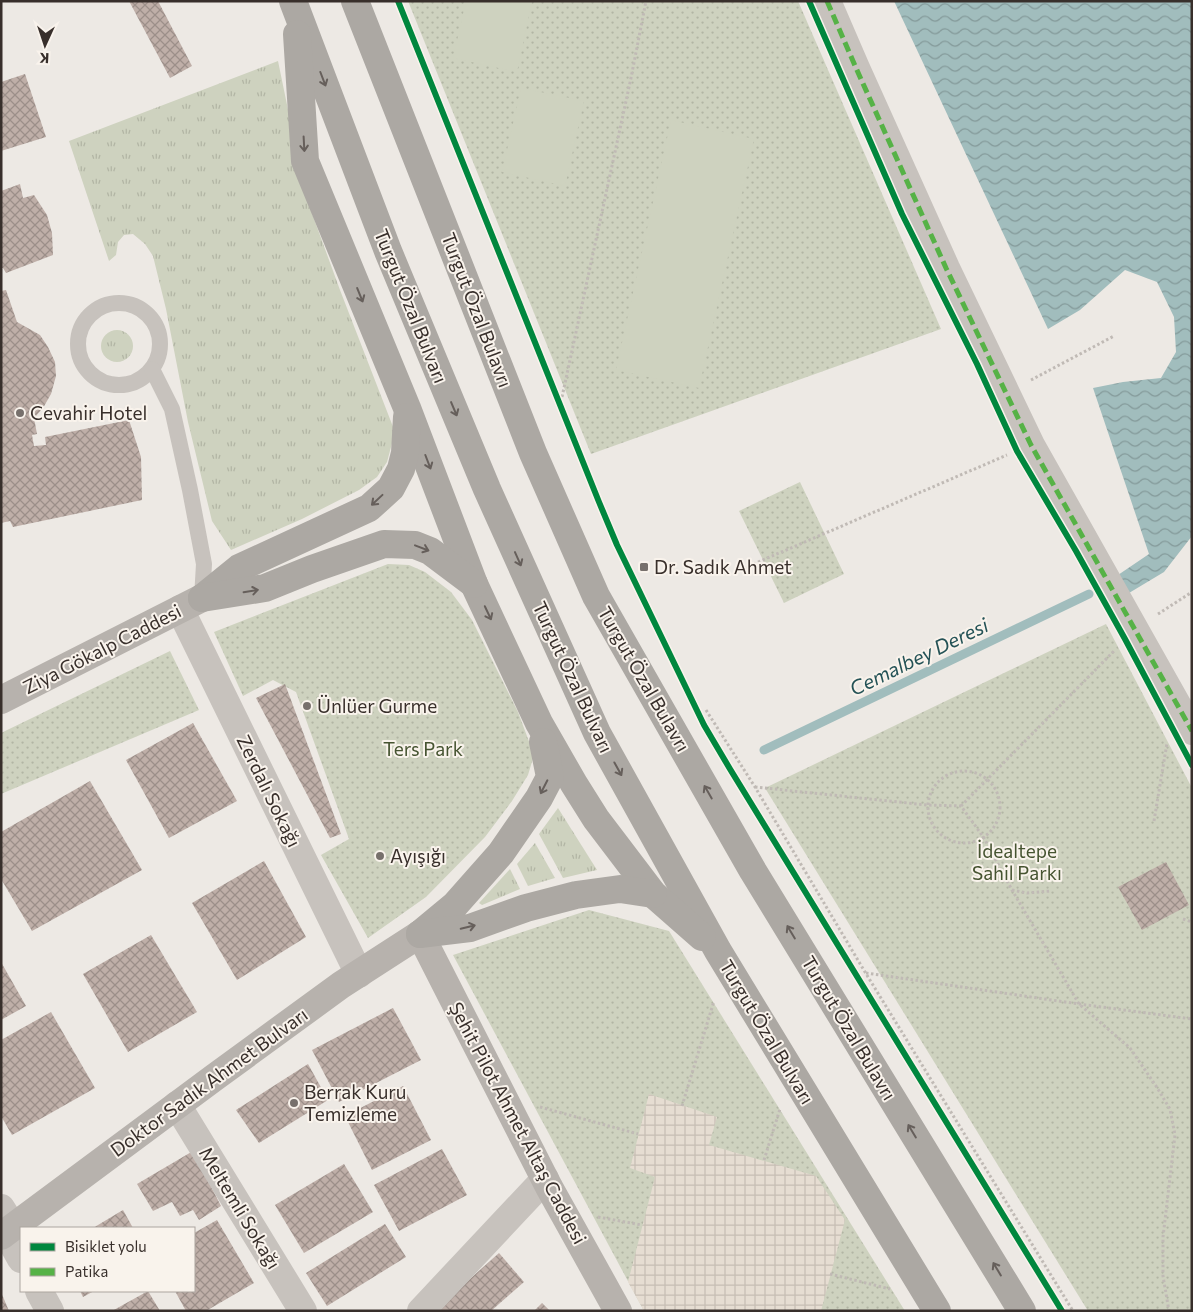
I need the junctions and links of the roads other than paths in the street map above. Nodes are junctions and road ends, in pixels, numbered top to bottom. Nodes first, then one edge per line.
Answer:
1 (355, 1) edge
2 (827, 1) edge
3 (294, 4) edge
4 (152, 369) junction
5 (407, 408) junction
6 (474, 584) junction
7 (191, 604) junction
8 (1, 700) edge
9 (539, 723) junction
10 (1192, 731) edge
11 (653, 894) junction
12 (420, 934) junction
13 (722, 958) junction
14 (359, 974) junction
15 (177, 1105) junction
16 (545, 1179) junction
17 (5, 1226) edge
18 (20, 1257) edge
19 (40, 1292) edge
20 (933, 1304) edge
21 (50, 1311) edge
22 (303, 1311) edge
23 (421, 1311) edge
24 (618, 1311) edge
25 (1022, 1311) edge

25 -> 1 highway, Turgut Özal Bulavrı
2 - 10 street
3 -> 5 highway
3 -> 13 highway, Turgut Özal Bulvarı
4 - 4 lane
4 - 7 lane
5 -> 6 highway
5 -> 7 highway
7 -> 6 highway
6 -> 9 highway
7 - 8 street, Ziya Gökalp Caddesi
7 - 14 street, Zerdalı Sokağı
9 - 11 highway
9 -> 12 highway
12 -> 11 highway
11 - 13 highway
12 - 14 street, Doktor Sadık Ahmet Bulvarı
12 - 16 street, Şehit Pilot Ahmet Altaş Caddesi
13 - 20 highway, Turgut Özal Bulvarı
14 - 15 street, Doktor Sadık Ahmet Bulvarı
15 - 17 street, Doktor Sadık Ahmet Bulvarı
15 - 22 street, Meltemli Sokağı
16 - 23 street
16 - 24 street, Şehit Pilot Ahmet Altaş Caddesi
17 - 18 street
19 - 21 street

